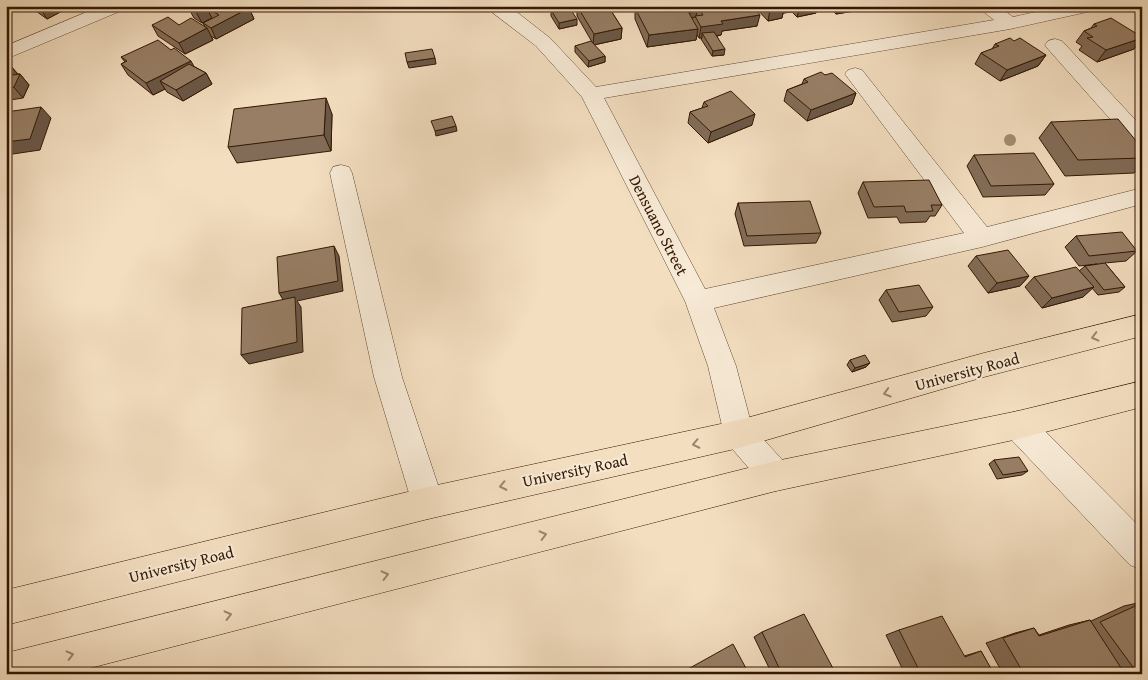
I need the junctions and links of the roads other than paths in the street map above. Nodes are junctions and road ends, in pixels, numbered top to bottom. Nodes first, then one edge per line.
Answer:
1 (117, 6) edge
2 (493, 6) edge
3 (985, 6) edge
4 (1090, 6) edge
5 (1010, 22) junction
6 (1055, 45) dead end
7 (6, 53) edge
8 (855, 74) dead end
9 (591, 94) junction
10 (1142, 141) edge
11 (341, 173) dead end
12 (1142, 196) edge
13 (982, 238) junction
14 (698, 301) junction
15 (1142, 325) edge
16 (1142, 394) edge
17 (1018, 425) junction
18 (739, 434) junction
19 (776, 476) junction
20 (428, 503) junction
21 (1142, 553) edge
22 (6, 608) edge
23 (6, 671) edge

1 - 7 street
2 - 9 street, Densuano Street
3 - 5 street
4 - 5 street
5 - 9 street
6 - 10 street
8 - 13 street
9 - 14 street, Densuano Street
11 - 20 street
12 - 13 street
13 - 14 street
14 - 18 street, Densuano Street
15 -> 18 highway, University Road
16 - 17 highway
17 - 19 highway
17 - 21 street
18 - 19 street, Densuano Street
18 -> 20 highway, University Road
23 -> 19 highway
20 - 22 highway, University Road

